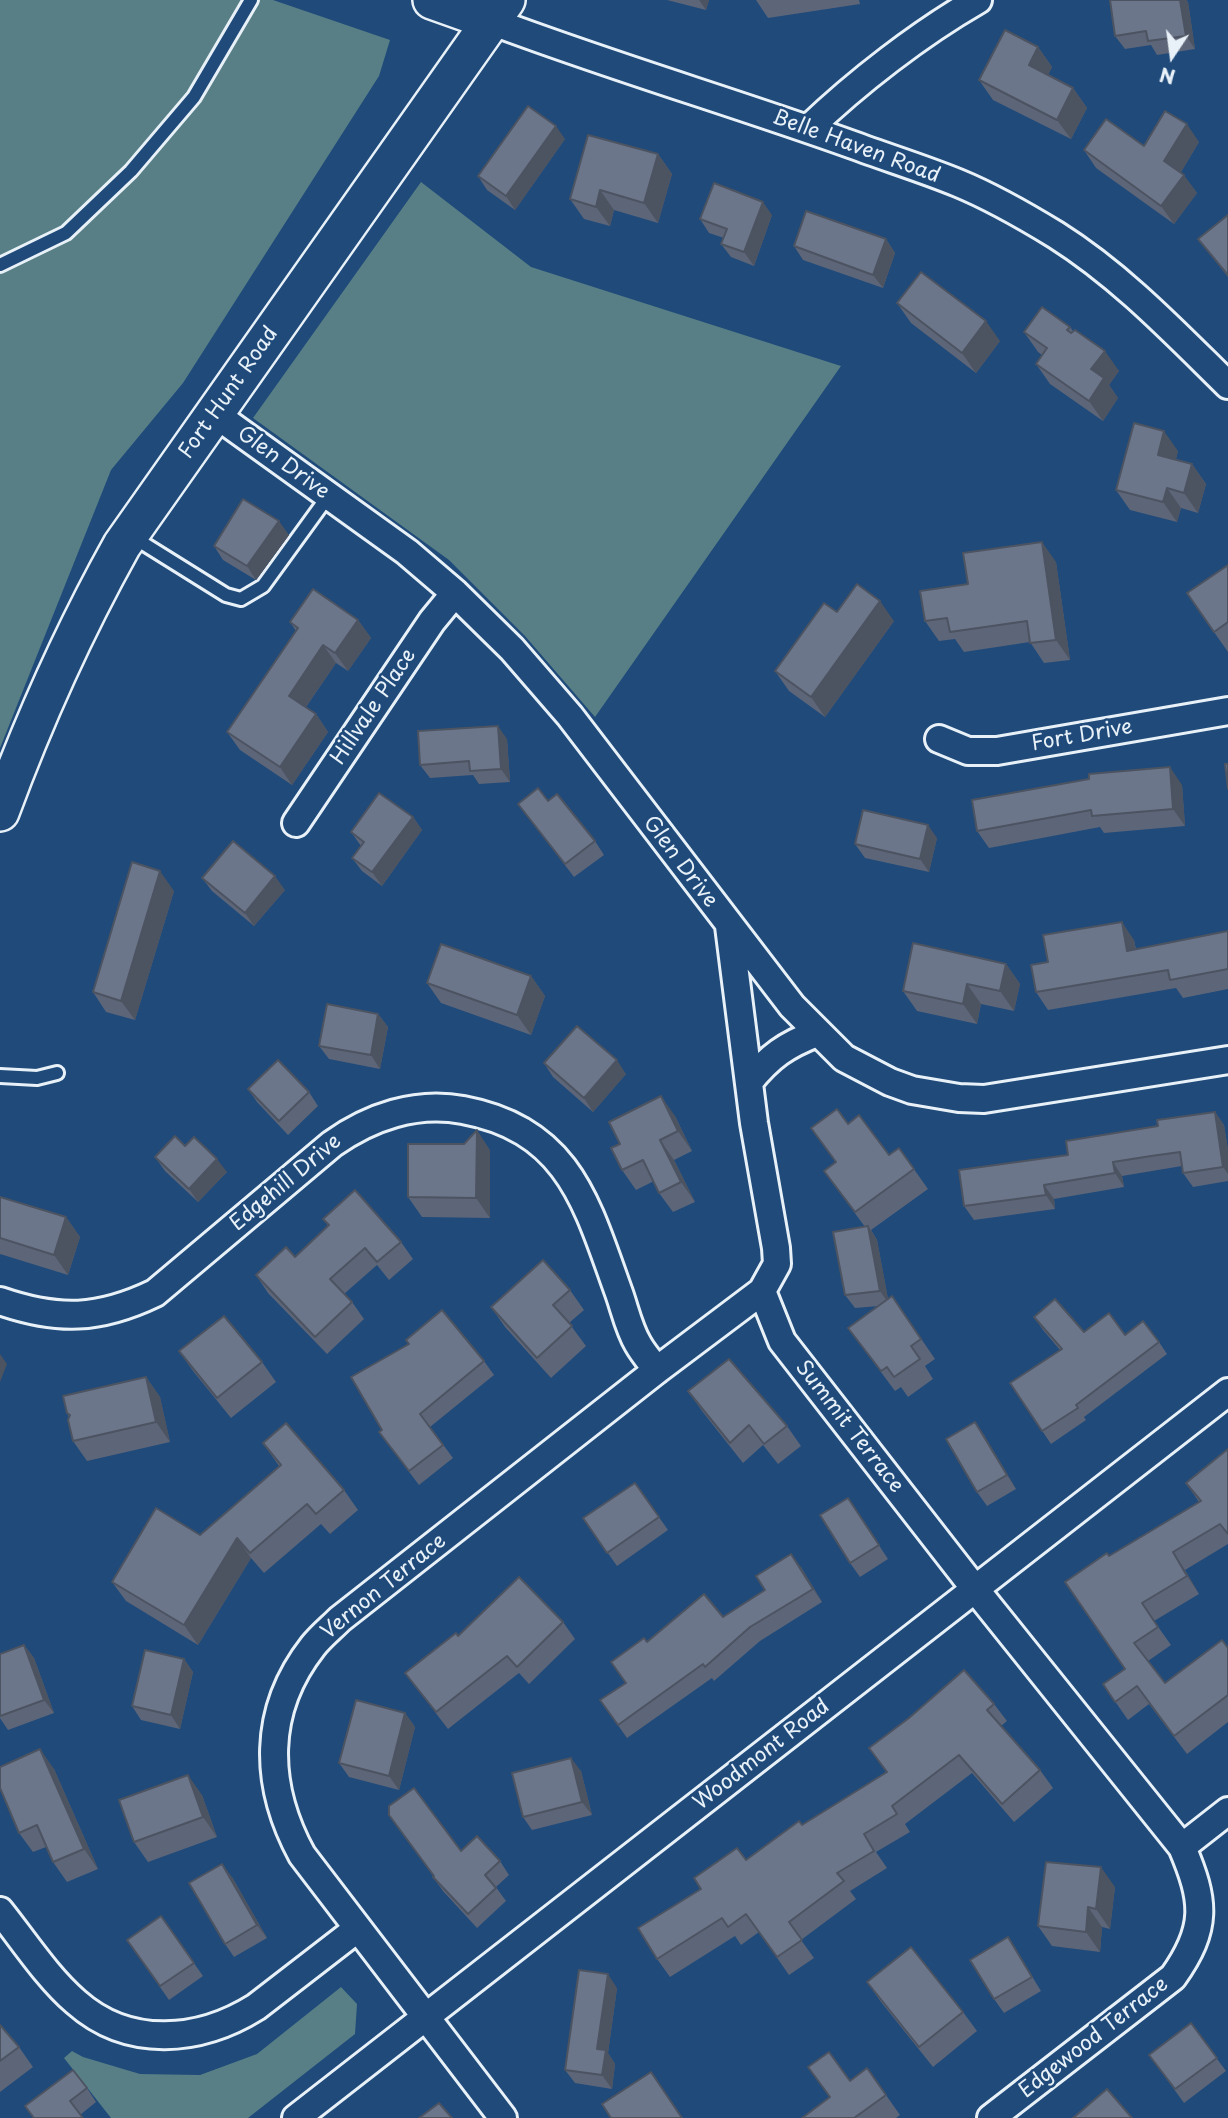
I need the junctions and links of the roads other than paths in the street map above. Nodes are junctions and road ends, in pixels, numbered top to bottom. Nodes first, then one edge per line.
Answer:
1 (251, 0) edge
2 (432, 0) edge
3 (978, 0) edge
4 (498, 10) edge
5 (808, 129) junction
6 (0, 265) edge
7 (1228, 385) edge
8 (215, 414) junction
9 (328, 495) junction
10 (130, 535) junction
11 (455, 593) junction
12 (1228, 711) edge
13 (939, 739) dead end
14 (0, 812) edge
15 (296, 823) dead end
16 (729, 926) junction
17 (817, 1033) junction
18 (1228, 1060) edge
19 (57, 1073) dead end
20 (0, 1076) edge
21 (749, 1082) junction
22 (762, 1292) junction
23 (0, 1301) edge
24 (657, 1370) junction
25 (1228, 1392) edge
26 (975, 1588) junction
27 (1228, 1811) edge
28 (1182, 1847) junction
29 (0, 1911) edge
30 (357, 1929) junction
31 (425, 2018) junction
32 (296, 2118) edge
33 (503, 2118) edge
34 (991, 2118) edge

1 - 6 lane
2 - 4 main road, Belle Haven Road
3 - 5 street
4 - 5 street, Belle Haven Road
4 - 8 main road, Fort Hunt Road
5 - 7 street, Belle Haven Road
8 - 9 street, Glen Drive
8 - 10 main road, Fort Hunt Road
9 - 10 lane
9 - 11 street, Glen Drive
10 - 14 main road, Fort Hunt Road
11 - 15 street, Hillvale Place
11 - 16 street, Glen Drive
12 - 13 street, Fort Drive
16 - 17 street, Glen Drive
16 - 21 street
17 - 18 street, Glen Drive
17 - 21 street
19 - 20 lane
21 - 22 street
22 - 24 street, Vernon Terrace
22 - 26 street, Summit Terrace
23 - 24 street, Edgehill Drive
24 - 30 street, Vernon Terrace
25 - 26 street, Woodmont Road
26 - 28 street, Summit Terrace
26 - 31 street, Woodmont Road
27 - 28 street
28 - 34 street, Edgewood Terrace
29 - 30 street
30 - 31 street, Vernon Terrace
31 - 32 street, Woodmont Road
31 - 33 street, Vernon Terrace

